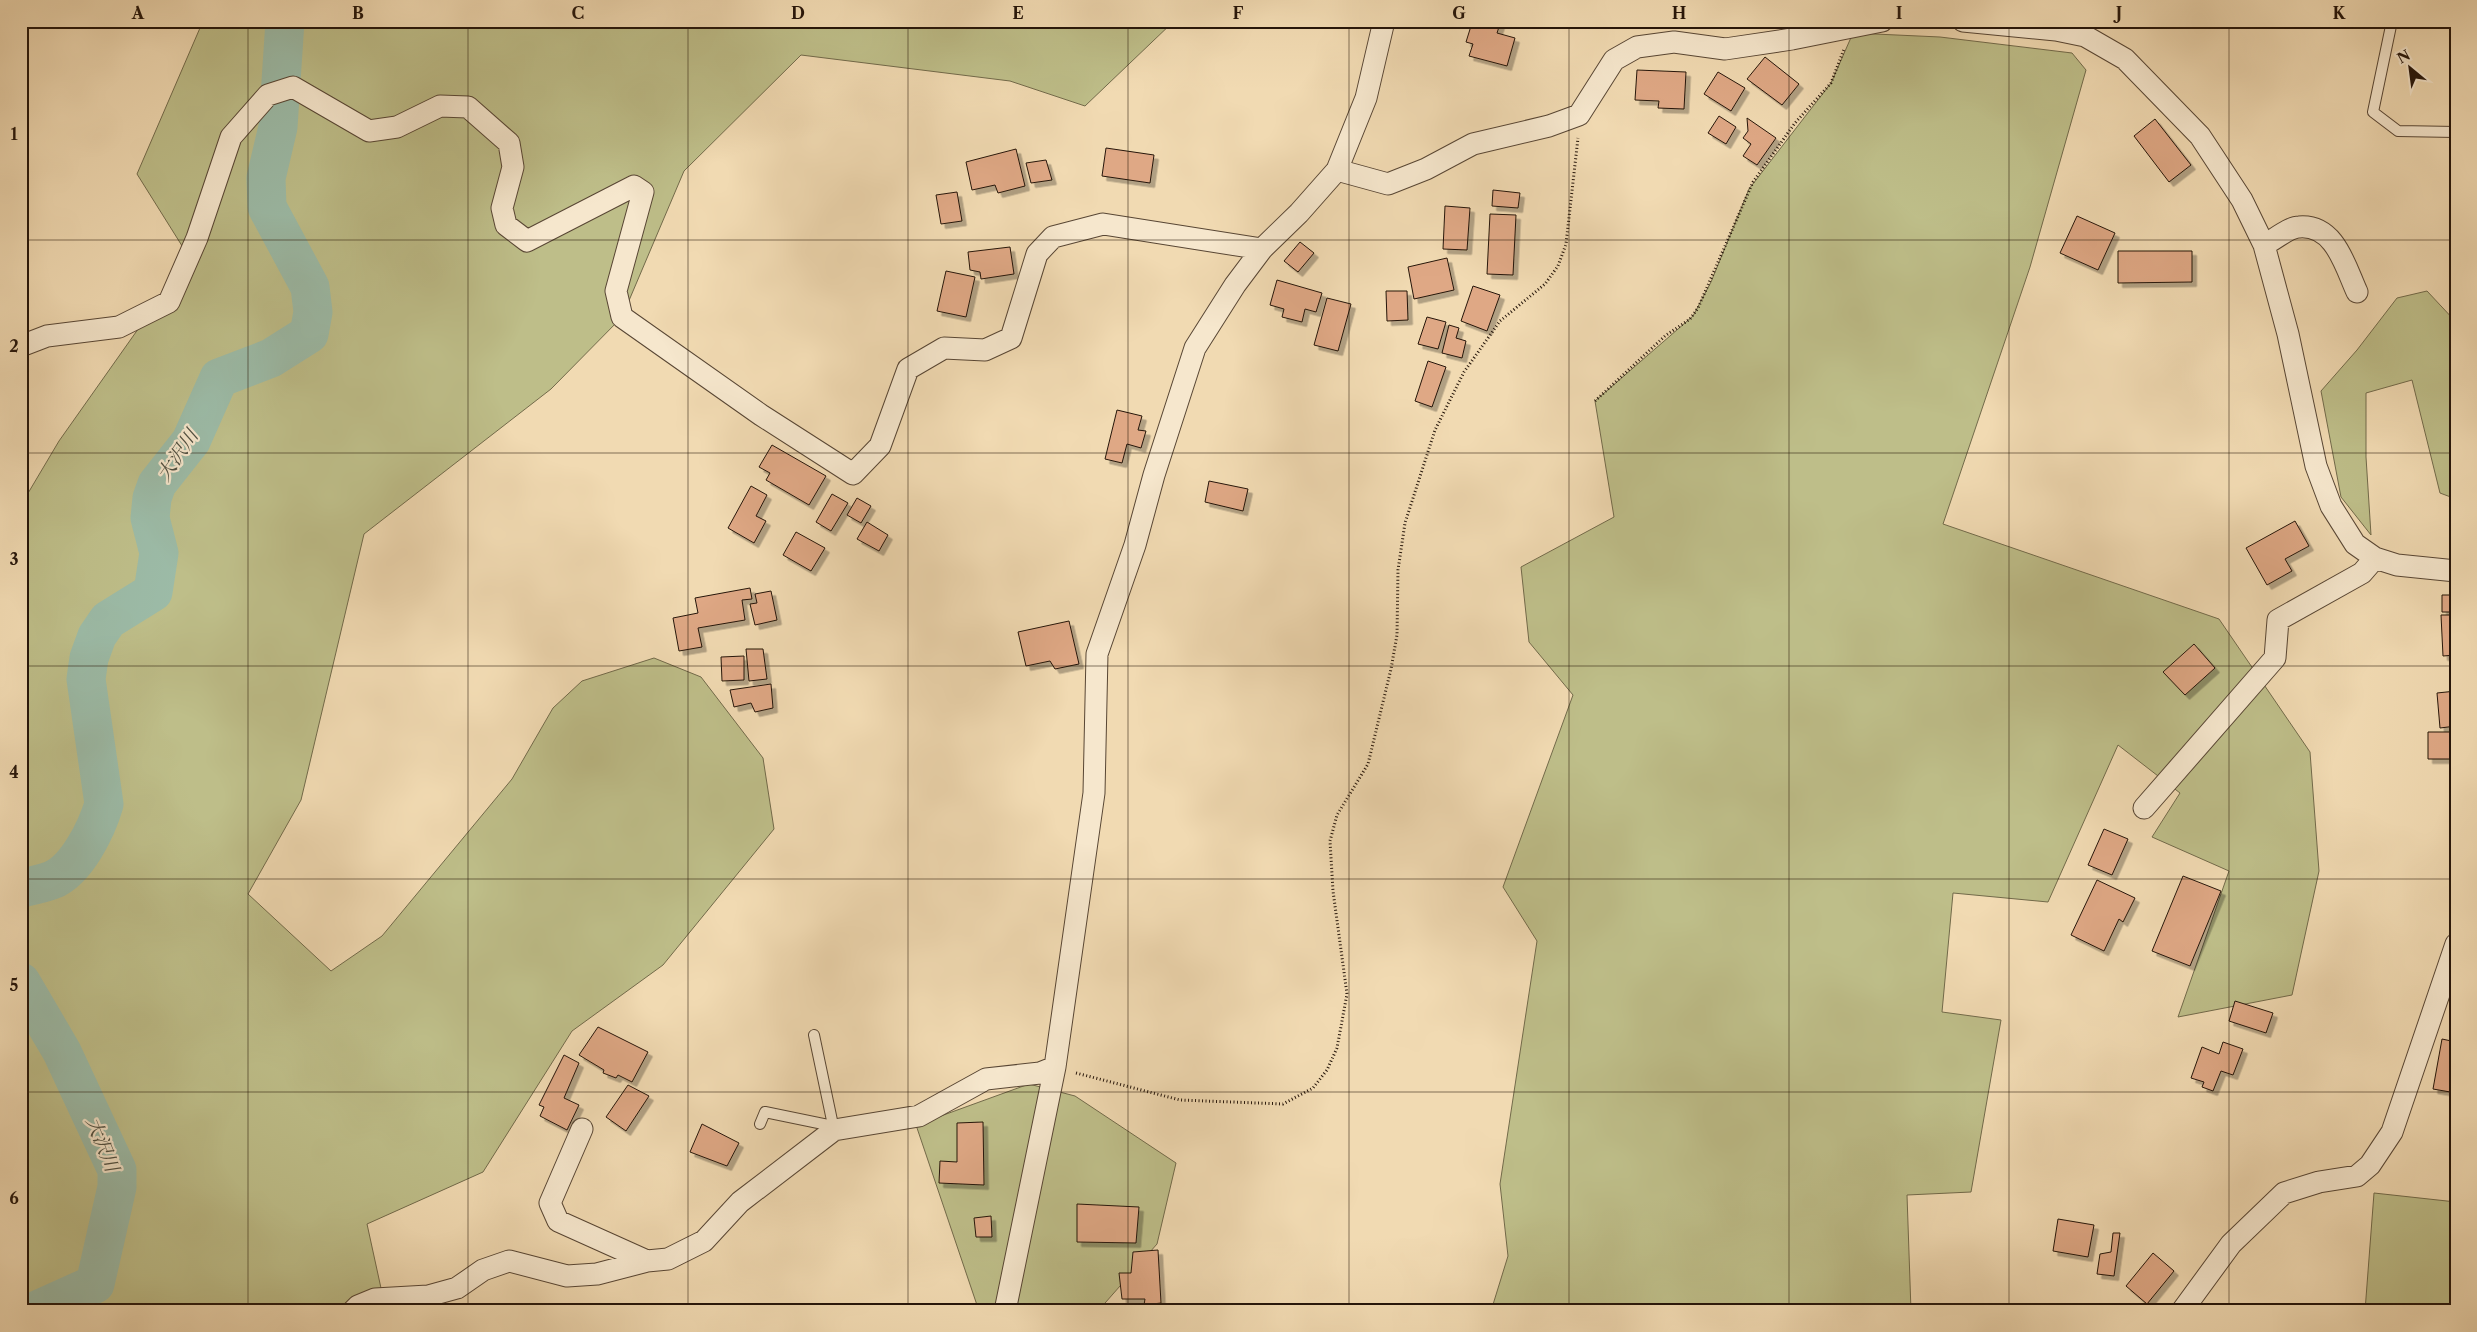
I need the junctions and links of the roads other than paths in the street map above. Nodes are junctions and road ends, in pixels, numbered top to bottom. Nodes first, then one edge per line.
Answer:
1 (1384, 21) edge
2 (1882, 21) edge
3 (1963, 21) edge
4 (2392, 21) edge
5 (2456, 132) edge
6 (1337, 170) junction
7 (2264, 245) junction
8 (1262, 249) junction
9 (2357, 292) dead end
10 (21, 346) edge
11 (2375, 558) junction
12 (2456, 571) edge
13 (2144, 808) dead end
14 (2456, 944) edge
15 (814, 1035) dead end
16 (1055, 1067) junction
17 (760, 1124) dead end
18 (834, 1128) junction
19 (582, 1129) dead end
20 (647, 1261) junction
21 (354, 1311) edge
22 (1005, 1311) edge
23 (2182, 1311) edge

1 - 6 street
2 - 6 street
3 - 7 street
4 - 5 lane
6 - 8 street
7 - 9 street
7 - 11 street
8 - 10 street
8 - 16 street
11 - 12 street
11 - 13 street
14 - 23 street
15 - 18 lane
16 - 18 street
16 - 22 street
17 - 18 lane
18 - 20 street
19 - 20 street
20 - 21 street

